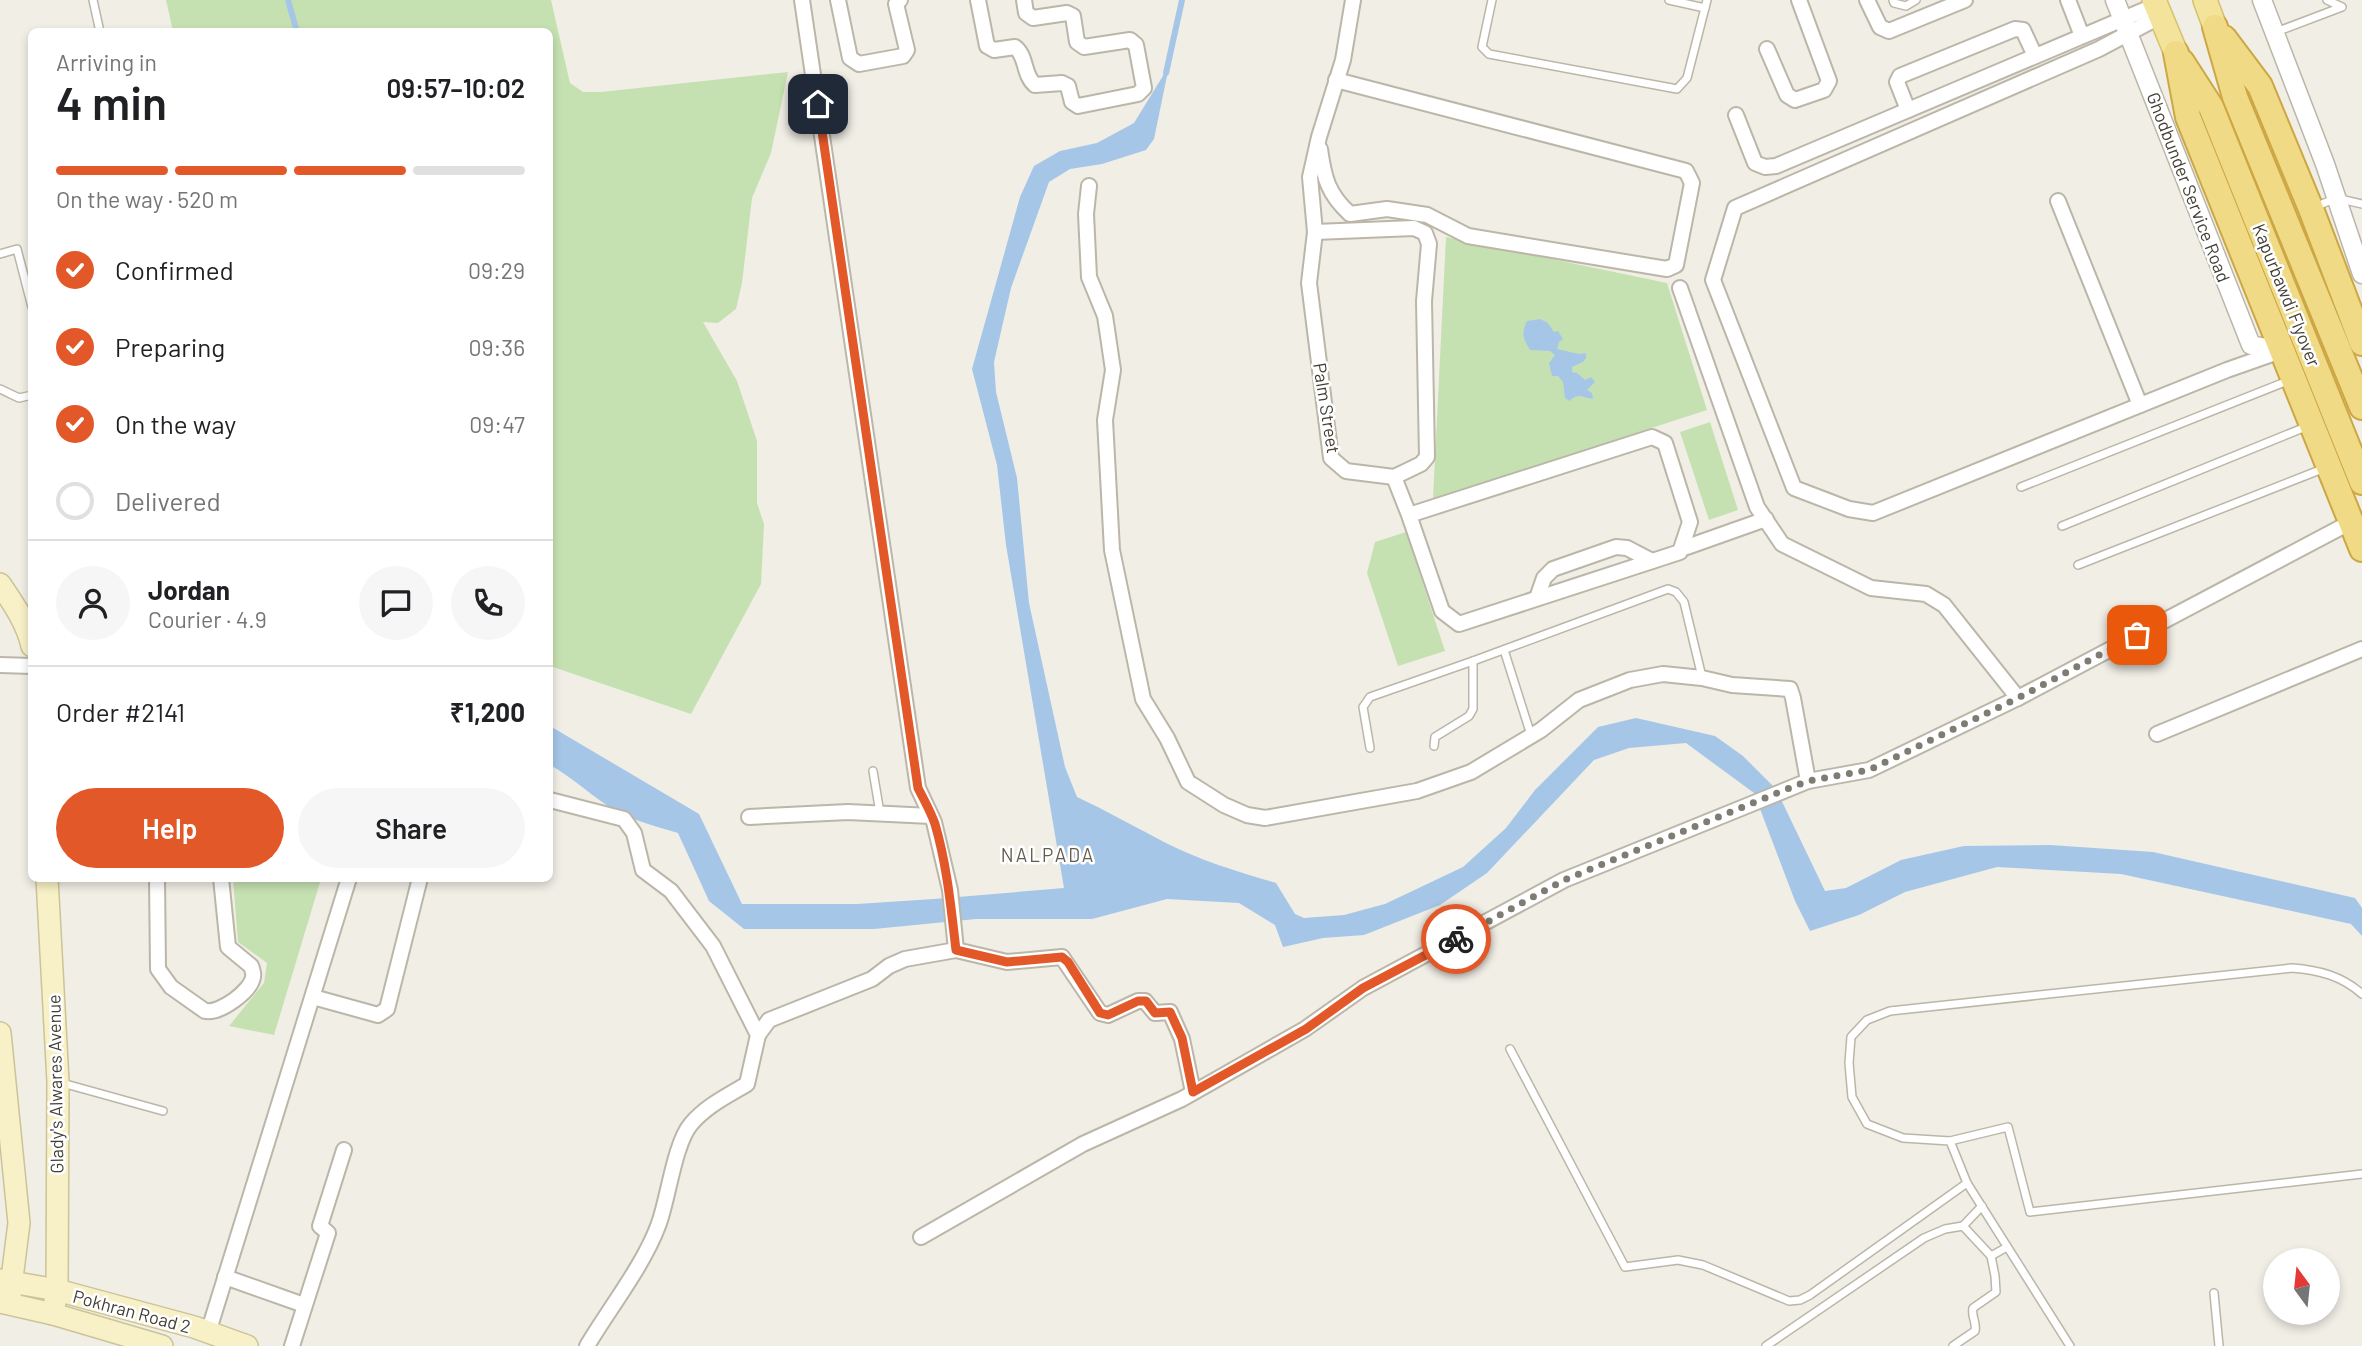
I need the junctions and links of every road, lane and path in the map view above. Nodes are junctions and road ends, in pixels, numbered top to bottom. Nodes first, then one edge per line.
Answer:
1 (93, 0) edge
2 (802, 0) edge
3 (838, 0) edge
4 (900, 0) edge
5 (978, 0) edge
6 (1024, 0) edge
7 (1353, 0) edge
8 (1492, 0) edge
9 (1669, 0) edge
10 (1799, 0) edge
11 (1867, 0) edge
12 (1893, 0) edge
13 (1916, 0) edge
14 (1965, 0) edge
15 (2068, 0) edge
16 (2115, 0) edge
17 (2205, 0) edge
18 (2262, 0) edge
19 (2327, 0) edge
20 (1706, 4) edge
21 (2157, 7) edge
22 (2126, 26) junction
23 (2215, 27) junction
24 (99, 28) edge
25 (2275, 33) junction
26 (2082, 36) junction
27 (1767, 49) dead end
28 (2176, 53) junction
29 (2035, 56) junction
30 (1336, 80) junction
31 (1908, 110) junction
32 (1735, 115) dead end
33 (1319, 137) junction
34 (1089, 186) dead end
35 (2336, 198) junction
36 (2058, 201) dead end
37 (2362, 204) edge
38 (2311, 209) junction
39 (1315, 232) junction
40 (0, 254) edge
41 (2362, 274) edge
42 (1680, 288) dead end
43 (28, 292) edge
44 (2361, 340) edge
45 (2283, 351) junction
46 (2294, 379) junction
47 (0, 389) edge
48 (28, 396) edge
49 (2140, 405) junction
50 (2362, 407) edge
51 (2312, 425) junction
52 (2329, 466) junction
53 (1394, 477) junction
54 (2362, 482) edge
55 (2021, 487) dead end
56 (1762, 513) junction
57 (1409, 515) junction
58 (2351, 522) junction
59 (2062, 526) dead end
60 (1683, 549) junction
61 (2362, 550) edge
62 (1652, 561) junction
63 (2078, 565) dead end
64 (0, 584) edge
65 (1536, 598) junction
66 (28, 633) edge
67 (2362, 649) edge
68 (1504, 650) junction
69 (1473, 661) junction
70 (0, 665) edge
71 (28, 666) edge
72 (1702, 678) junction
73 (2018, 698) junction
74 (2157, 734) dead end
75 (1531, 736) junction
76 (1434, 746) dead end
77 (1370, 748) dead end
78 (873, 771) dead end
79 (1808, 781) junction
80 (553, 801) edge
81 (881, 814) junction
82 (931, 816) junction
83 (749, 817) dead end
84 (47, 882) edge
85 (157, 882) edge
86 (221, 882) edge
87 (348, 882) edge
88 (419, 882) edge
89 (956, 950) junction
90 (2362, 994) edge
91 (313, 997) junction
92 (0, 1033) edge
93 (758, 1035) junction
94 (1510, 1049) dead end
95 (58, 1082) junction
96 (1193, 1092) junction
97 (3, 1095) edge
98 (163, 1111) dead end
99 (1950, 1141) junction
100 (344, 1150) dead end
101 (2362, 1174) edge
102 (1967, 1183) junction
103 (1982, 1206) junction
104 (1963, 1226) junction
105 (921, 1237) dead end
106 (2007, 1247) junction
107 (1991, 1256) junction
108 (225, 1277) junction
109 (1831, 1280) junction
110 (6, 1281) edge
111 (57, 1290) junction
112 (2214, 1293) dead end
113 (1841, 1295) junction
114 (5, 1302) edge
115 (304, 1305) junction
116 (53, 1314) junction
117 (208, 1333) junction
118 (162, 1346) edge
119 (247, 1346) edge
120 (292, 1346) edge
121 (587, 1346) edge
122 (1766, 1346) edge
123 (1953, 1346) edge
124 (2070, 1346) edge
125 (2219, 1346) edge

1 - 24 lane
2 - 82 street
3 - 4 street
5 - 6 street
7 - 30 street, Palm Street
8 - 20 lane
9 - 20 lane
10 - 27 street
11 - 14 street
12 - 13 lane
15 - 26 street
16 - 22 street, Ghodbunder Service Road
17 - 23 main road
18 - 25 street
19 - 25 lane
21 - 22 street
21 - 28 main road
22 - 26 street
22 - 45 street, Ghodbunder Service Road
22 - 49 street
23 - 38 highway
23 - 50 highway, Kapurbawdi Flyover
25 - 35 street
26 - 29 street
28 - 45 highway
28 - 54 highway, Kapurbawdi Flyover
29 - 31 street
29 - 31 street
30 - 33 street, Palm Street
30 - 33 street
31 - 32 street
33 - 39 street, Palm Street
34 - 75 street
35 - 37 lane
35 - 38 lane
35 - 41 street
36 - 49 street
38 - 44 highway
39 - 53 street, Palm Street
39 - 53 street
40 - 43 lane
42 - 56 street
45 - 46 highway
45 - 49 street
46 - 51 highway
46 - 55 lane
47 - 48 lane
51 - 52 highway
51 - 59 lane
52 - 58 highway
52 - 63 lane
53 - 57 street
56 - 60 street
56 - 73 street
57 - 60 street
57 - 65 street
58 - 61 highway
58 - 73 street
60 - 62 street
62 - 65 street
62 - 65 street
64 - 66 main road
67 - 74 street
68 - 69 lane
68 - 72 lane
68 - 75 lane
69 - 76 lane
69 - 77 lane
70 - 71 street
72 - 75 street
72 - 79 street
73 - 79 street
78 - 81 lane
79 - 96 street
80 - 93 street
81 - 82 street
81 - 83 street
82 - 89 street
84 - 95 main road, Glady's Alwares Avenue
85 - 86 street
87 - 91 street
88 - 91 street
89 - 93 street
89 - 96 street
90 - 99 lane
91 - 108 street
92 - 97 main road
93 - 121 street
94 - 109 lane
95 - 98 lane
95 - 111 main road, Glady's Alwares Avenue
96 - 105 street
97 - 110 main road
99 - 101 lane
99 - 102 lane
100 - 115 street
102 - 103 lane
102 - 109 lane
103 - 104 lane
103 - 106 lane
104 - 107 lane
104 - 113 lane
106 - 107 lane
106 - 124 lane
107 - 123 lane
108 - 115 street
108 - 117 street
109 - 113 lane
110 - 111 main road, Pokhran Road 2
110 - 114 main road
111 - 116 main road, Glady's Alwares Avenue
111 - 117 main road, Pokhran Road 2
112 - 125 lane
113 - 122 lane
114 - 116 main road, Pokhran Road 2
115 - 120 street
116 - 118 main road, Pokhran Road 2
117 - 119 main road, Pokhran Road 2

